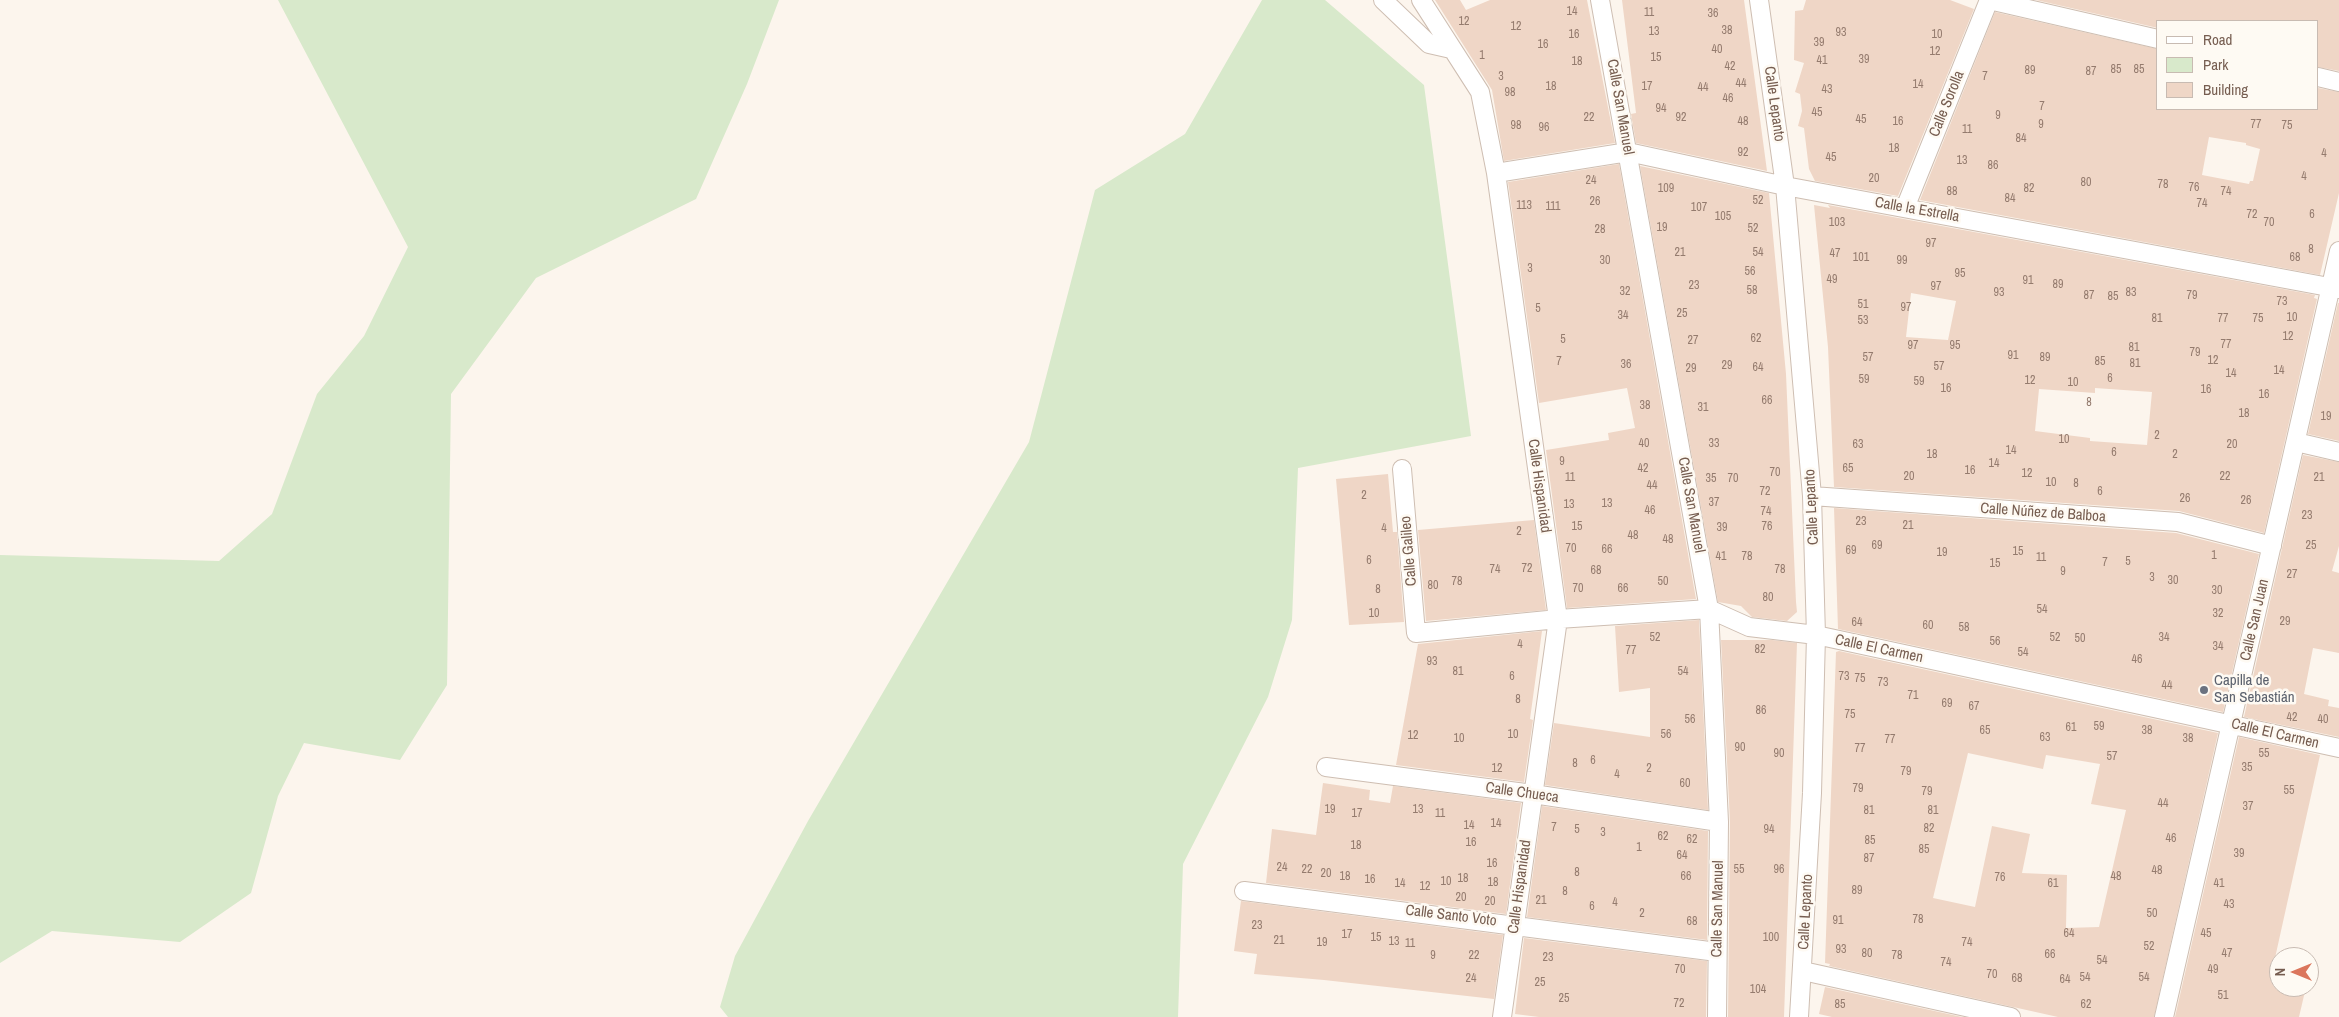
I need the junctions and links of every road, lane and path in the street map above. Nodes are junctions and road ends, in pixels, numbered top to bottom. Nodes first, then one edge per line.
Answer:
1 (1383, 0) edge
2 (1421, 0) edge
3 (1600, 0) edge
4 (1759, 0) edge
5 (1989, 0) edge
6 (2156, 39) edge
7 (1451, 49) junction
8 (2319, 77) edge
9 (2339, 82) edge
10 (1628, 152) junction
11 (1496, 173) junction
12 (1785, 186) junction
13 (1905, 208) junction
14 (2339, 251) edge
15 (2335, 288) edge
16 (2296, 442) junction
17 (2339, 452) edge
18 (1402, 469) dead end
19 (1812, 496) junction
20 (2272, 546) junction
21 (1709, 608) junction
22 (1558, 618) junction
23 (1416, 633) joint
24 (1816, 636) junction
25 (2231, 724) junction
26 (2339, 748) edge
27 (1326, 767) dead end
28 (1534, 794) junction
29 (1719, 822) junction
30 (1244, 891) dead end
31 (1514, 924) junction
32 (1717, 952) junction
33 (1803, 971) junction
34 (1502, 1017) edge
35 (1717, 1017) edge
36 (1799, 1017) edge
37 (2011, 1017) edge
38 (2164, 1017) edge

1 - 7 street
2 - 7 street, Calle Hispanidad
3 - 10 street, Calle San Manuel
4 - 12 street, Calle Lepanto
5 - 6 street
5 - 13 street, Calle Sorolla
7 - 11 street, Calle Hispanidad
8 - 9 street
10 - 11 street, Calle la Estrella
10 - 12 street, Calle la Estrella
10 - 21 street, Calle San Manuel
11 - 22 street, Calle Hispanidad
12 - 13 street, Calle la Estrella
12 - 19 street, Calle Lepanto
13 - 15 street, Calle la Estrella
14 - 15 street, Calle San Juan
15 - 16 street, Calle San Juan
16 - 17 street
16 - 20 street, Calle San Juan
18 - 23 street, Calle Galileo
19 - 20 street, Calle Núñez de Balboa
19 - 24 street, Calle Lepanto
20 - 25 street, Calle San Juan
21 - 22 street, Calle El Carmen
21 - 24 street, Calle El Carmen
21 - 29 street, Calle San Manuel
22 - 23 street, Calle El Carmen
22 - 28 street, Calle Hispanidad
24 - 25 street, Calle El Carmen
24 - 33 street, Calle Lepanto
25 - 26 street, Calle El Carmen
25 - 38 street, Calle San Juan
27 - 28 street, Calle Chueca
28 - 29 street, Calle Chueca
28 - 31 street, Calle Hispanidad
29 - 32 street, Calle San Manuel
30 - 31 street, Calle Santo Voto
31 - 32 street, Calle Santo Voto
31 - 34 street, Calle Hispanidad
32 - 35 street, Calle San Manuel
33 - 36 street, Calle Lepanto
33 - 37 street

